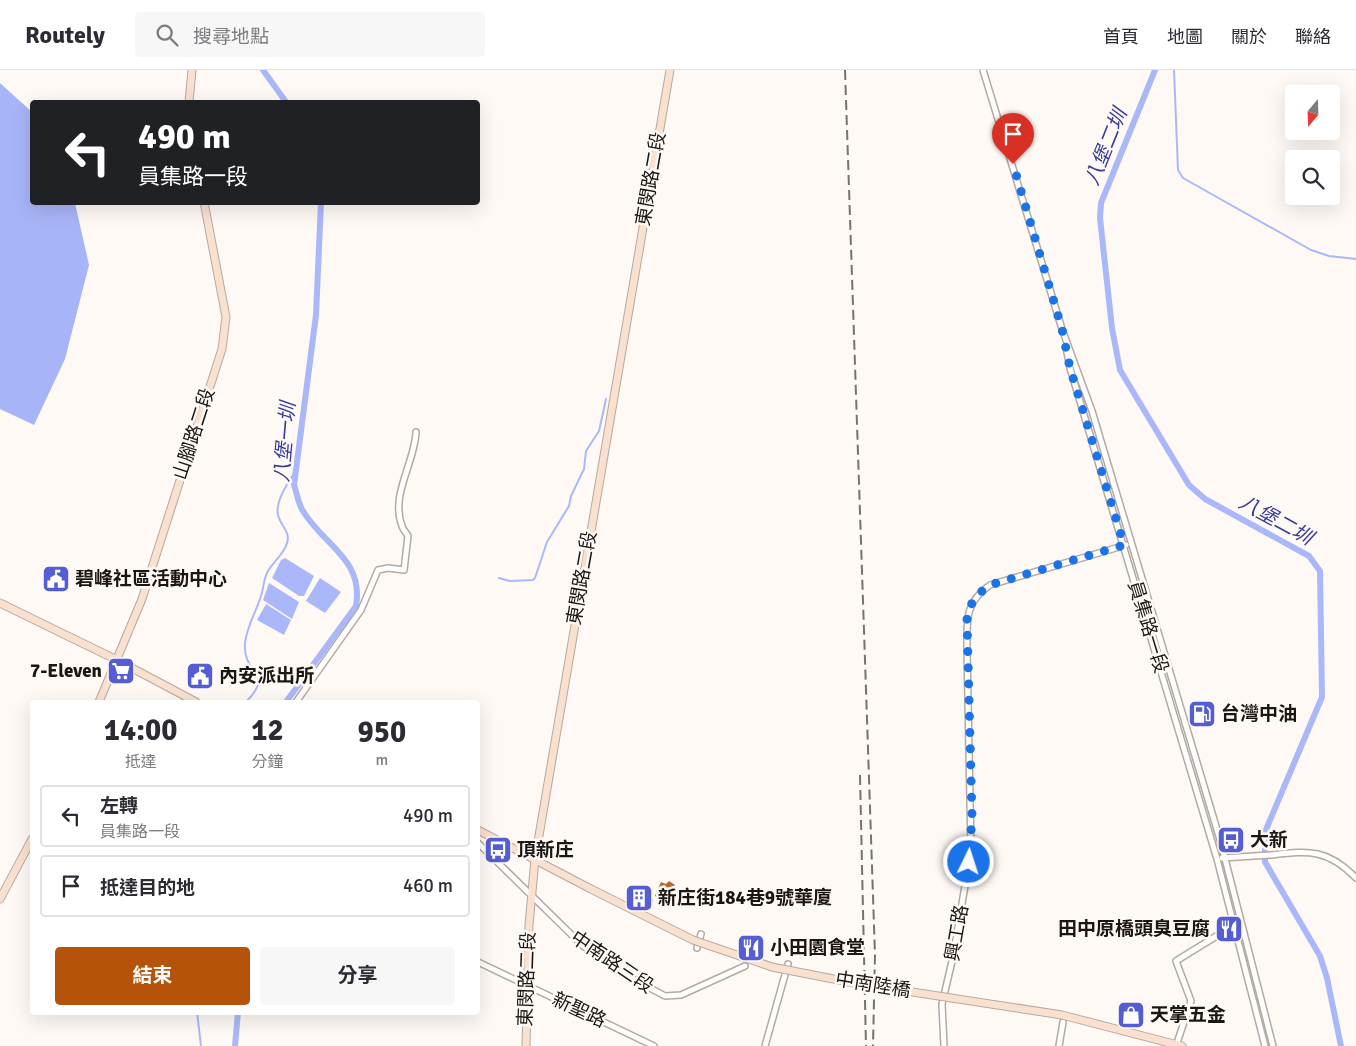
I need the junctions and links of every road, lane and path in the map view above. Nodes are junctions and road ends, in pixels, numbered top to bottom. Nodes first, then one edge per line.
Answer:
1 (192, 70) edge
2 (670, 70) edge
3 (983, 70) edge
4 (190, 100) edge
5 (205, 205) edge
6 (1062, 329) junction
7 (416, 432) dead end
8 (1131, 544) junction
9 (1124, 545) junction
10 (0, 603) edge
11 (117, 660) junction
12 (100, 700) edge
13 (192, 700) edge
14 (297, 700) edge
15 (1188, 733) junction
16 (1180, 735) junction
17 (480, 831) edge
18 (30, 843) edge
19 (480, 845) edge
20 (1224, 858) junction
21 (534, 859) junction
22 (1217, 859) junction
23 (1356, 878) edge
24 (530, 894) junction
25 (0, 899) edge
26 (1241, 922) junction
27 (1234, 925) junction
28 (701, 934) dead end
29 (697, 948) dead end
30 (480, 963) edge
31 (788, 964) dead end
32 (745, 966) dead end
33 (527, 986) junction
34 (1063, 1022) dead end
35 (1176, 1045) edge
36 (526, 1046) edge
37 (654, 1046) edge
38 (764, 1046) edge
39 (944, 1046) edge
40 (1059, 1046) edge
41 (1264, 1046) edge
42 (1273, 1046) edge

1 - 4 main road
2 - 21 main road, 東閔路二段
3 - 6 street, 員集路一段
5 - 11 main road, 山腳路二段
6 - 8 street, 員集路一段
6 - 9 street, 員集路一段
7 - 14 street
8 - 9 street, 興工路
8 - 15 street, 員集路一段
9 - 16 street, 員集路一段
9 - 39 street, 興工路
10 - 11 main road
11 - 12 main road, 山腳路二段
11 - 13 main road
15 - 16 street
15 - 20 street, 員集路一段
16 - 22 street, 員集路一段
17 - 21 main road
18 - 25 main road
19 - 24 street, 中南路三段
20 - 22 street
20 - 23 street
20 - 26 street, 員集路一段
21 - 24 main road, 東閔路二段
21 - 35 main road, 中南陸橋, bridge
22 - 27 street, 員集路一段
24 - 32 street, 中南路三段
24 - 33 main road, 東閔路二段
26 - 27 street
26 - 42 street, 員集路一段
27 - 35 street
27 - 41 street, 員集路一段
28 - 29 street
30 - 33 street, 新聖路
31 - 38 street
33 - 36 main road, 東閔路二段
33 - 37 street, 新聖路
34 - 40 street

